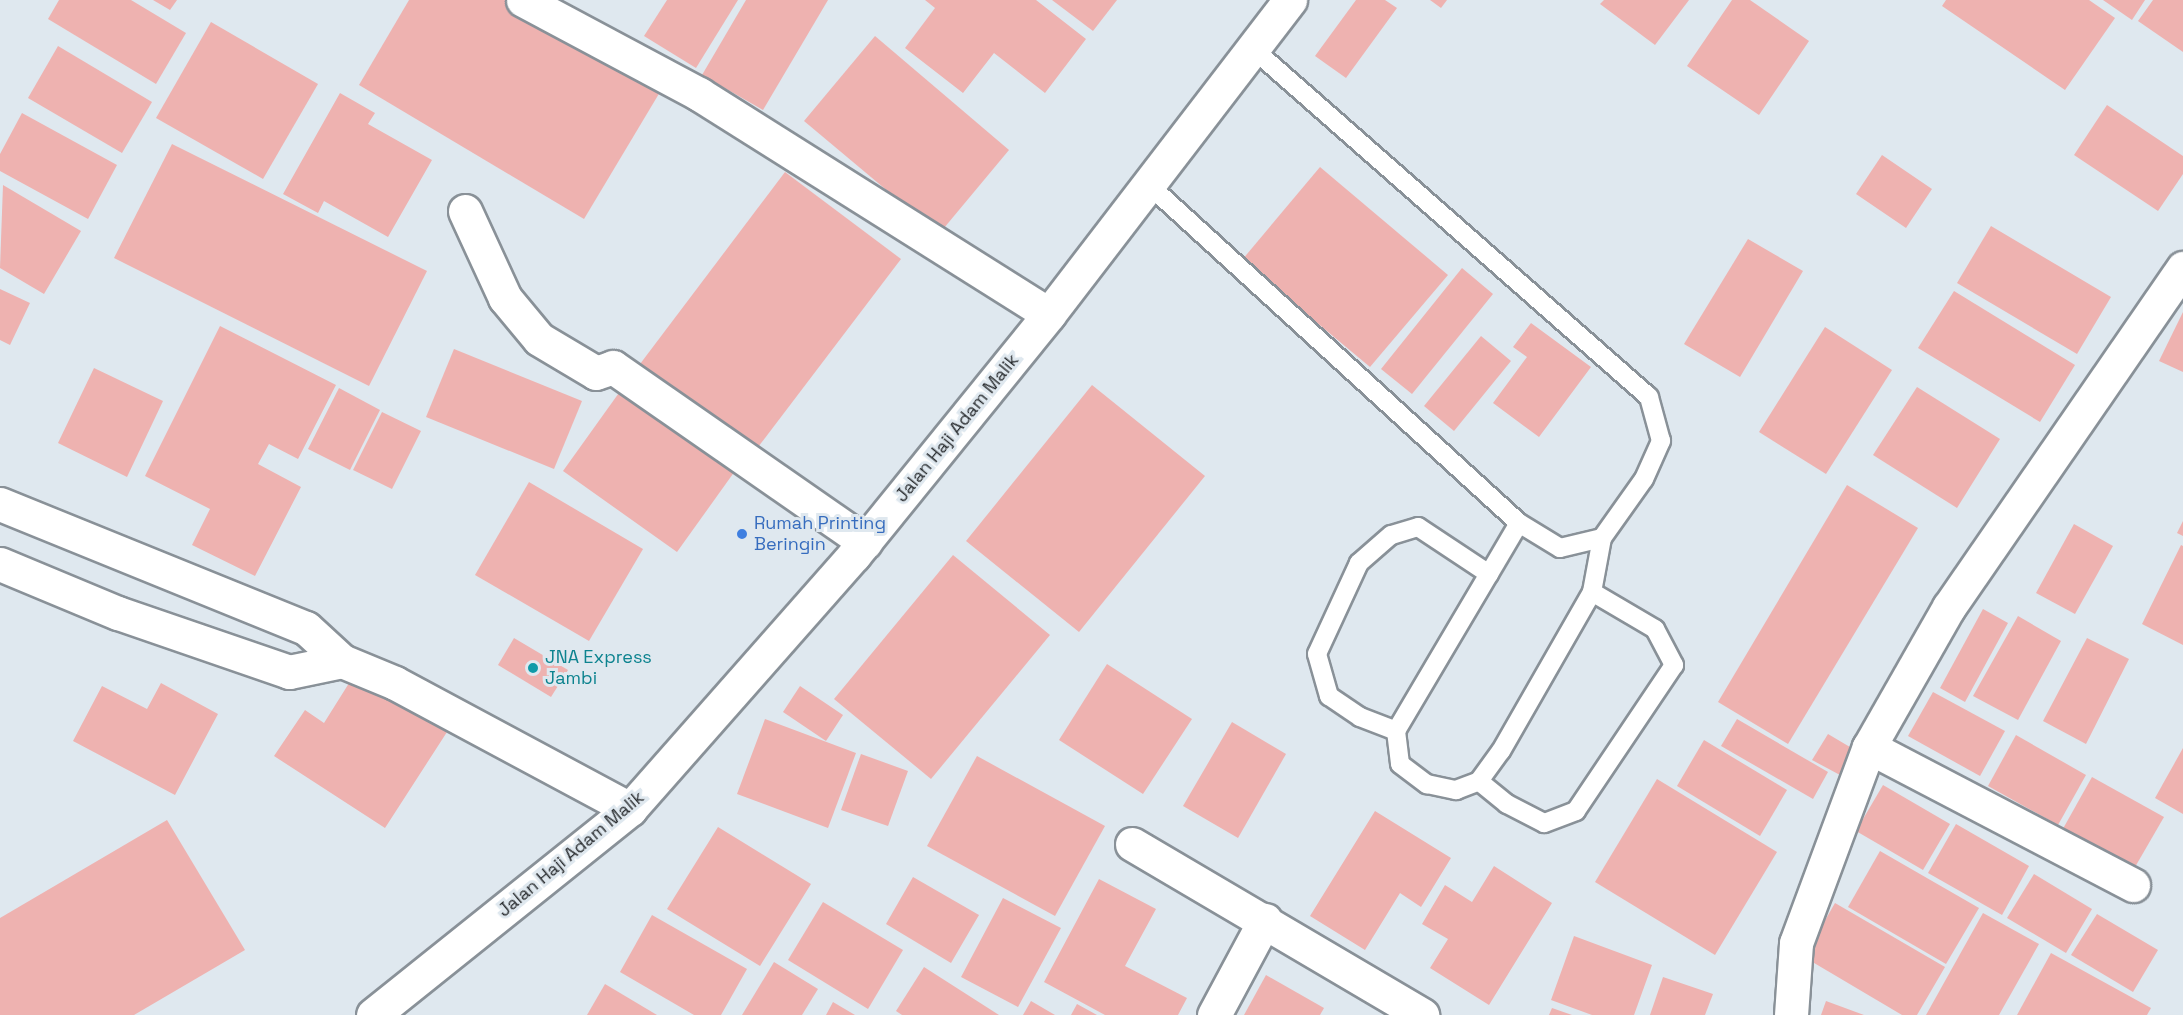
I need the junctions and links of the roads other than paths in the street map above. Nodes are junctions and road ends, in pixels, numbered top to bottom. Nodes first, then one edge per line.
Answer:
1 (523, 0) edge
2 (1290, 0) edge
3 (1251, 47) junction
4 (1148, 184) junction
5 (465, 211) dead end
6 (2183, 268) edge
7 (1049, 314) junction
8 (0, 504) edge
9 (1519, 523) junction
10 (1602, 538) junction
11 (865, 542) junction
12 (0, 564) edge
13 (1489, 574) junction
14 (1592, 592) junction
15 (342, 662) junction
16 (1396, 731) junction
17 (1869, 747) junction
18 (1479, 781) junction
19 (630, 809) junction
20 (1132, 844) dead end
21 (2133, 885) dead end
22 (1265, 920) junction
23 (373, 1015) edge
24 (1214, 1015) edge
25 (1422, 1015) edge
26 (1791, 1015) edge

1 - 7 street
2 - 3 street, Jalan Haji Adam Malik
3 - 4 street, Jalan Haji Adam Malik
3 - 10 lane
4 - 7 street, Jalan Haji Adam Malik
4 - 9 lane
5 - 11 street
6 - 17 street
7 - 11 street, Jalan Haji Adam Malik
8 - 15 street
9 - 10 lane
9 - 13 lane
10 - 14 lane
11 - 19 street, Jalan Haji Adam Malik
12 - 15 street
13 - 16 lane
13 - 16 lane
14 - 18 lane
14 - 18 lane
15 - 19 street
16 - 18 lane
17 - 21 street
17 - 26 street
19 - 23 street, Jalan Haji Adam Malik
20 - 22 street
22 - 24 street
22 - 25 street

